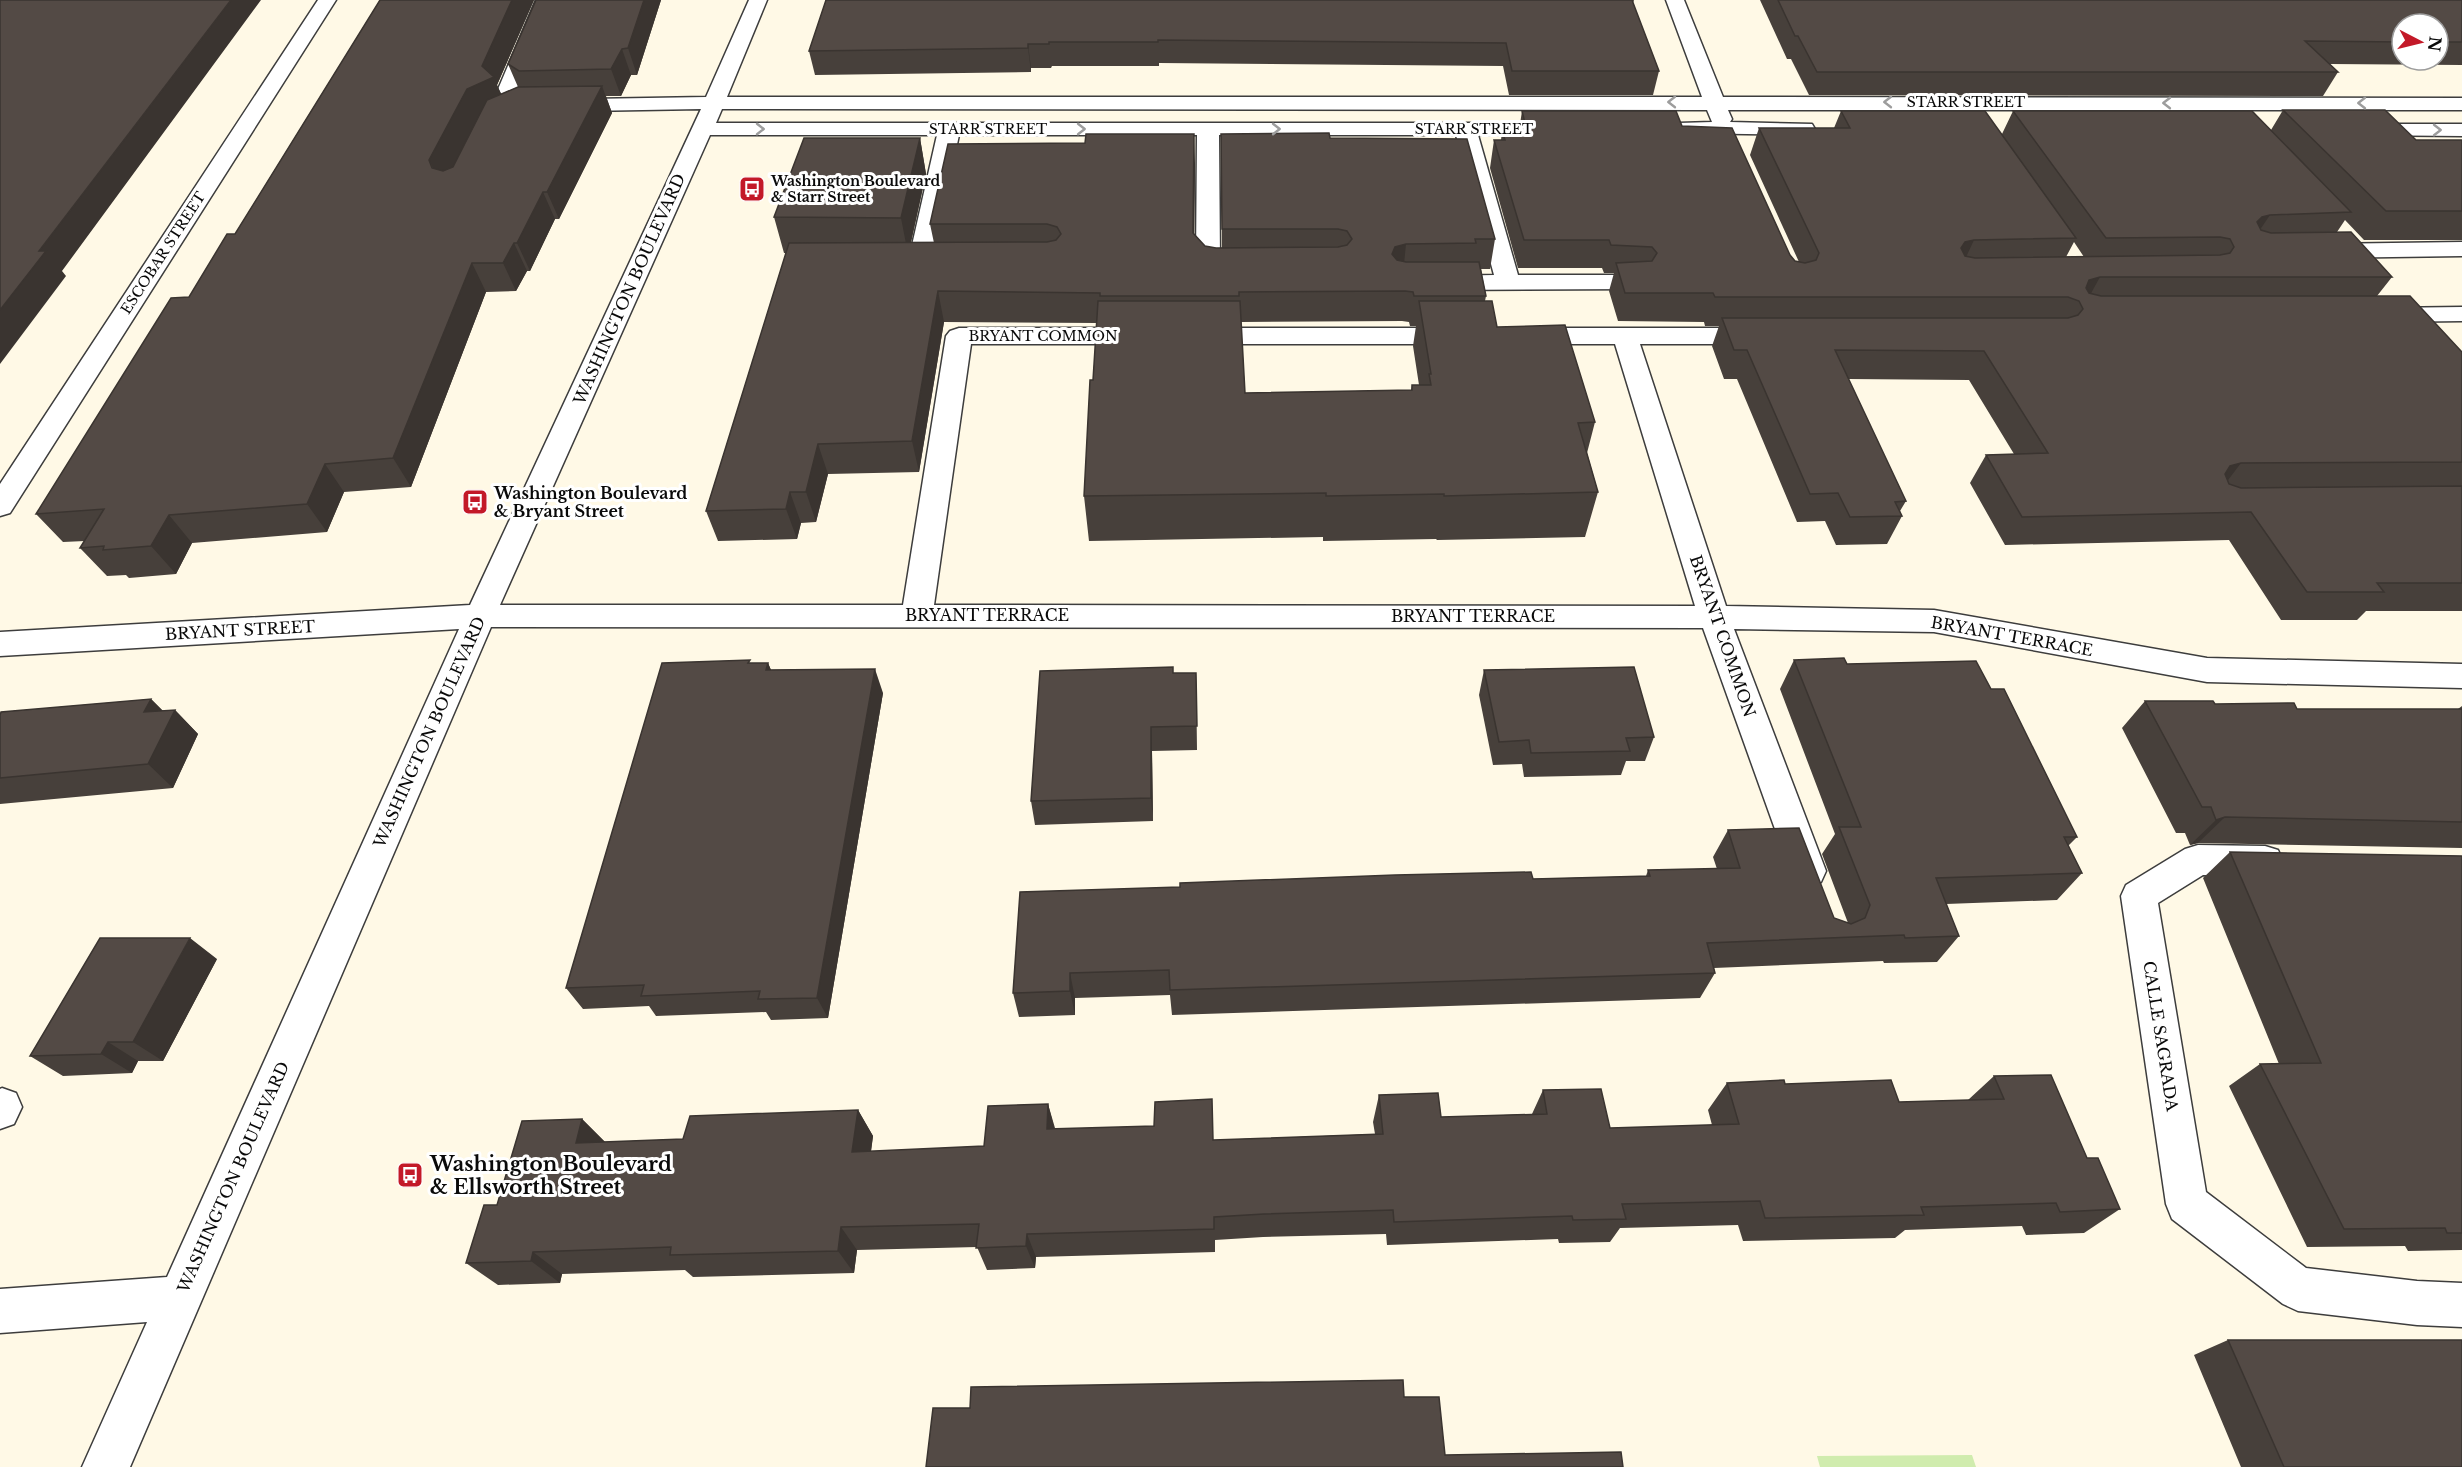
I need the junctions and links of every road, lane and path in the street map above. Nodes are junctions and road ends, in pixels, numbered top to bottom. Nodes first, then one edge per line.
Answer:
1 (327, 0) edge
2 (544, 0) edge
3 (758, 0) edge
4 (1676, 0) edge
5 (1713, 102) junction
6 (714, 103) junction
7 (2462, 104) edge
8 (1666, 128) edge
9 (702, 129) junction
10 (949, 129) junction
11 (1208, 129) junction
12 (1465, 129) junction
13 (1583, 129) edge
14 (1830, 129) edge
15 (2346, 130) edge
16 (2462, 130) edge
17 (1730, 139) junction
18 (2341, 234) edge
19 (2462, 249) edge
20 (2358, 251) junction
21 (2299, 252) edge
22 (920, 264) edge
23 (1264, 268) edge
24 (1635, 282) edge
25 (1415, 283) edge
26 (1508, 283) junction
27 (2462, 314) edge
28 (2363, 315) edge
29 (2421, 315) junction
30 (1625, 336) junction
31 (1791, 336) edge
32 (2446, 341) edge
33 (0, 506) edge
34 (917, 615) junction
35 (480, 616) junction
36 (1714, 617) junction
37 (0, 644) edge
38 (2462, 676) edge
39 (2301, 862) edge
40 (1818, 898) edge
41 (180, 1298) junction
42 (2462, 1305) edge
43 (0, 1311) edge
44 (106, 1467) edge

1 - 33 street, ESCOBAR STREET
2 - 6 street, STARR STREET
3 - 6 street, WASHINGTON BOULEVARD
4 - 5 street
5 -> 6 street, STARR STREET
7 -> 5 street, STARR STREET
5 - 17 street
6 - 9 street, WASHINGTON BOULEVARD
8 - 17 street
9 -> 10 street, STARR STREET
9 - 35 street, WASHINGTON BOULEVARD
10 -> 11 street, STARR STREET
10 - 22 street
11 -> 12 street, STARR STREET
11 - 23 street
12 - 13 street, STARR STREET
12 - 26 street
14 - 17 street
15 -> 16 street
18 - 20 street
19 - 20 street
20 - 21 street
24 - 26 street
25 - 26 street
27 - 29 street
28 - 29 street
29 - 32 street
30 - 31 street, BRYANT COMMON
30 - 34 street, BRYANT COMMON
30 - 36 street, BRYANT COMMON
34 - 35 street, BRYANT TERRACE
34 - 36 street, BRYANT TERRACE
35 - 37 street, BRYANT STREET
35 - 41 street, WASHINGTON BOULEVARD
36 - 38 street, BRYANT TERRACE
36 - 40 street, BRYANT COMMON
39 - 42 street, CALLE SAGRADA
41 - 43 street
41 - 44 street, WASHINGTON BOULEVARD

